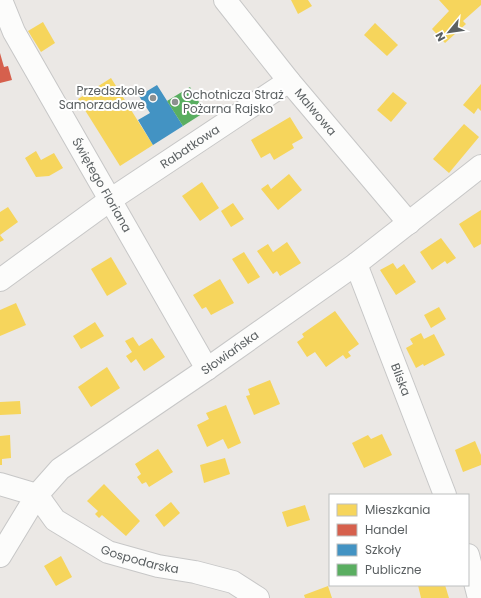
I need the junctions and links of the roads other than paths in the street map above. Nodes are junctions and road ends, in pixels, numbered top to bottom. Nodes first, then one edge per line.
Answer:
1 (0, 0) edge
2 (224, 0) edge
3 (289, 81) junction
4 (481, 166) edge
5 (110, 200) junction
6 (409, 222) junction
7 (356, 264) junction
8 (0, 280) edge
9 (207, 369) junction
10 (0, 484) edge
11 (445, 494) edge
12 (37, 496) junction
13 (0, 556) edge
14 (469, 559) edge
15 (258, 598) edge
16 (479, 598) edge

1 - 5 street, Świętego Floriana
2 - 3 street, Malwowa
3 - 5 street, Rabatkowa
3 - 6 street, Malwowa
4 - 6 street, Słowiańska
5 - 8 street, Rabatkowa
5 - 9 street, Świętego Floriana
6 - 7 street, Słowiańska
7 - 9 street, Słowiańska
7 - 11 street, Bliska
9 - 12 street, Słowiańska
10 - 12 street
12 - 13 street, Słowiańska
12 - 15 street, Gospodarska
14 - 16 street

